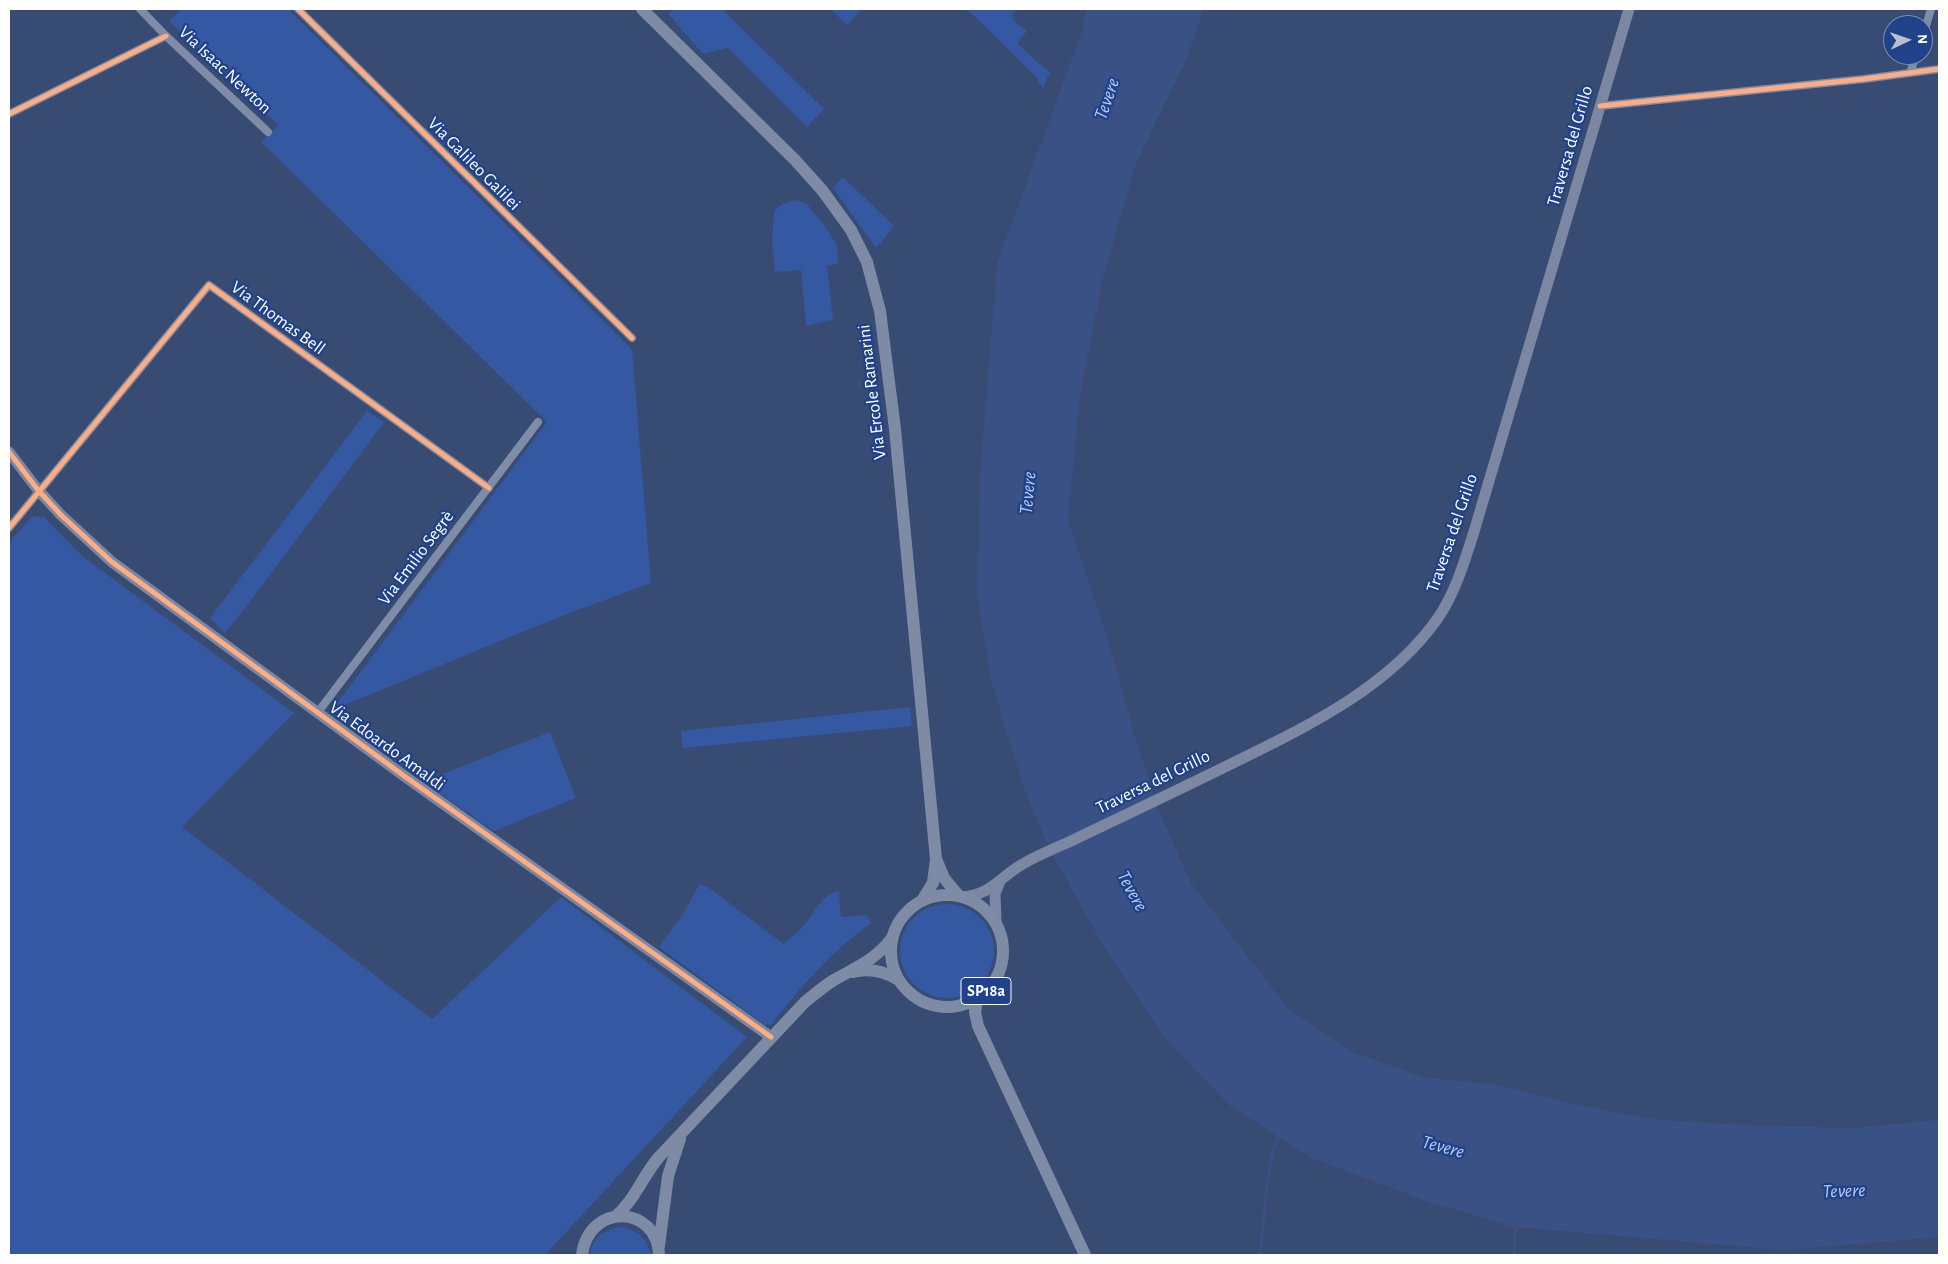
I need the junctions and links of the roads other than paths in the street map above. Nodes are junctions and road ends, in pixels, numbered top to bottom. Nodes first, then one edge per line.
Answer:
1 (140, 9) edge
2 (298, 9) edge
3 (642, 9) edge
4 (1629, 9) edge
5 (166, 36) junction
6 (1913, 65) edge
7 (1939, 69) edge
8 (1910, 73) junction
9 (1600, 106) junction
10 (9, 114) edge
11 (268, 132) dead end
12 (632, 338) dead end
13 (538, 422) dead end
14 (9, 452) edge
15 (489, 488) junction
16 (38, 490) junction
17 (9, 528) edge
18 (318, 712) junction
19 (936, 859) junction
20 (1001, 880) junction
21 (961, 896) junction
22 (923, 900) junction
23 (996, 922) junction
24 (892, 938) junction
25 (846, 975) junction
26 (897, 979) junction
27 (976, 999) junction
28 (771, 1037) junction
29 (683, 1132) junction
30 (615, 1216) junction
31 (583, 1250) edge
32 (659, 1252) edge
33 (576, 1255) edge
34 (1085, 1255) edge

1 - 5 street, Via Isaac Newton
2 - 12 street, Via Galileo Galilei
3 - 19 main road, Via Ercole Ramarini
4 - 9 main road, Traversa del Grillo
5 - 10 street
5 - 11 street, Via Isaac Newton
6 - 8 street
7 - 8 street
8 - 9 street
9 - 20 main road, Traversa del Grillo
13 - 15 street, Via Emilio Segrè
14 - 16 main road, Via Edoardo Amaldi
15 - 16 street, Via Thomas Bell
15 - 18 street, Via Emilio Segrè
16 - 17 street, Via Thomas Bell
16 - 18 main road, Via Edoardo Amaldi
18 - 28 main road, Via Edoardo Amaldi
19 - 21 main road, Via Ercole Ramarini
19 - 22 main road, Via Ercole Ramarini
20 - 21 main road, Traversa del Grillo
20 - 23 main road
21 - 22 main road, Traversa del Grillo
21 - 23 main road, Traversa del Grillo
22 - 24 main road, Traversa del Grillo
23 - 27 main road, SP18a
24 - 25 main road, Traversa del Grillo
24 - 26 main road, Traversa del Grillo
25 - 26 main road
25 - 28 main road, Traversa del Grillo
26 - 27 main road, SP18a
27 - 34 main road
28 - 29 main road, Traversa del Grillo
29 - 30 main road, Traversa del Grillo
29 - 32 main road, Traversa del Grillo
30 - 31 main road, Traversa del Grillo
30 - 32 main road
31 - 33 main road

